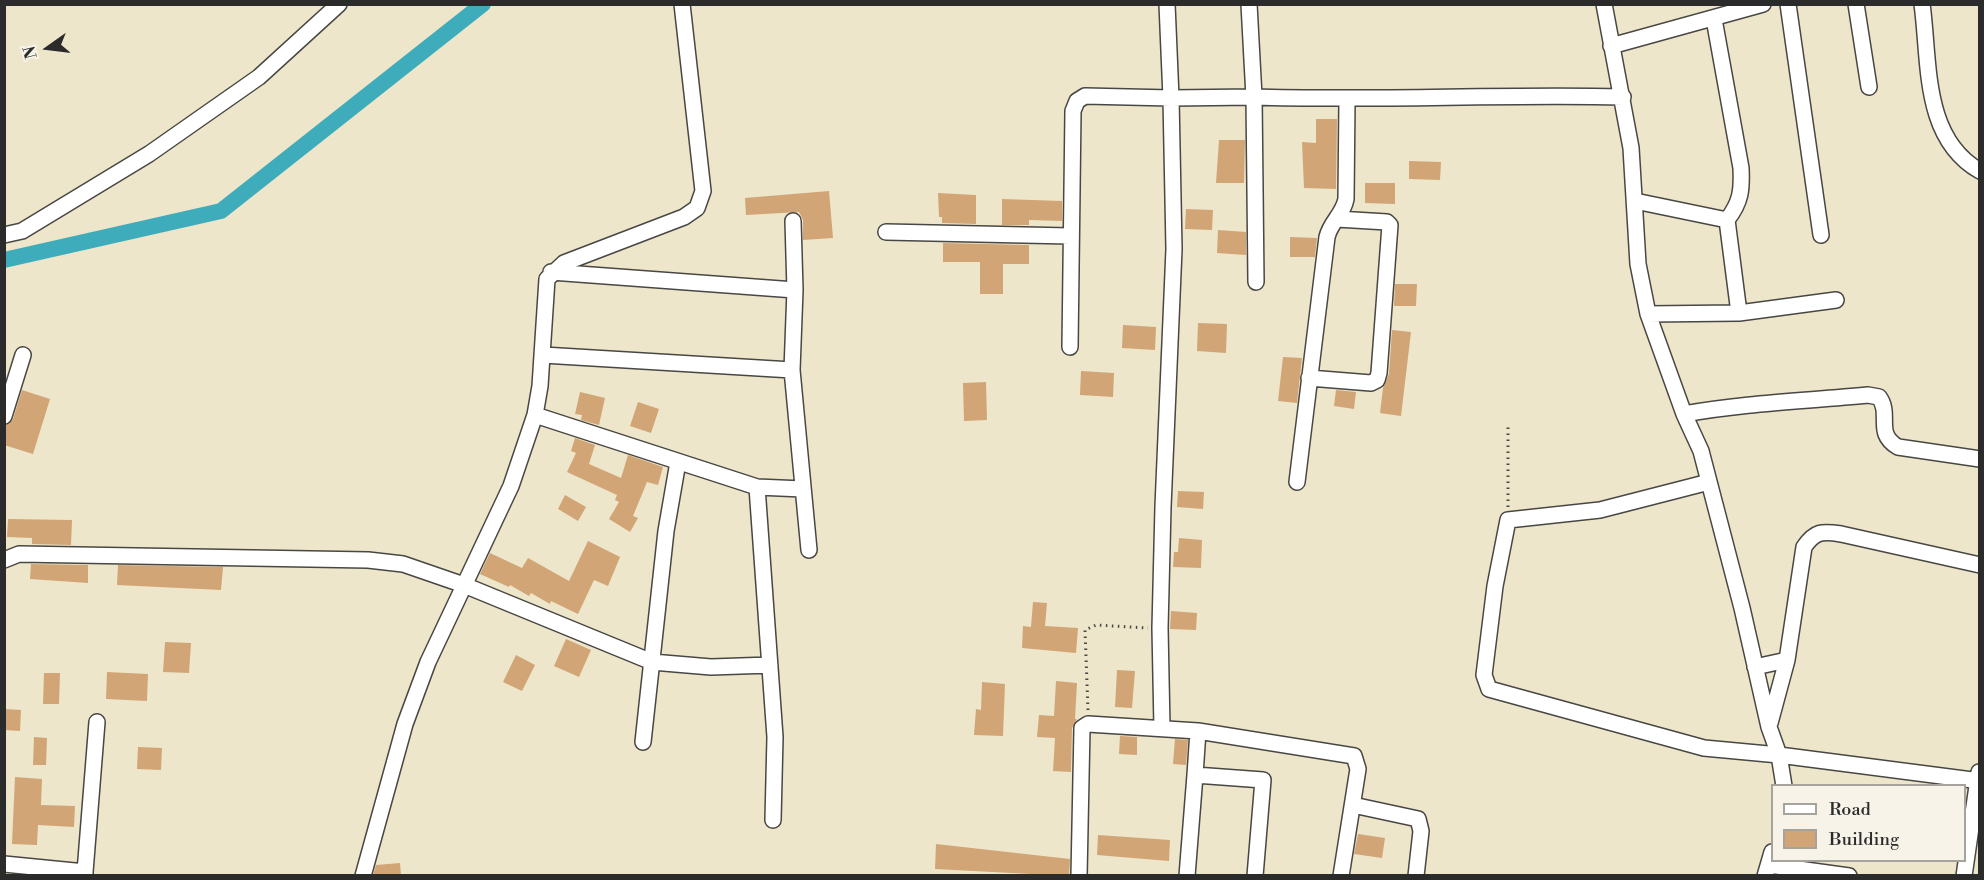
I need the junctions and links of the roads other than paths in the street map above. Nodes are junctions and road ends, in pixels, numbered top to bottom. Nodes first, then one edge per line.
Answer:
1 (339, 4) edge
2 (682, 4) edge
3 (1167, 4) edge
4 (1249, 4) edge
5 (1604, 4) edge
6 (1763, 4) edge
7 (1788, 4) edge
8 (1856, 4) edge
9 (1922, 4) edge
10 (1714, 19) junction
11 (1611, 46) junction
12 (1869, 87) dead end
13 (1254, 97) junction
14 (1623, 97) junction
15 (1171, 98) junction
16 (1347, 100) junction
17 (1980, 171) edge
18 (1635, 201) junction
19 (1337, 219) junction
20 (1727, 220) junction
21 (793, 221) dead end
22 (886, 232) dead end
23 (4, 235) edge
24 (1821, 235) dead end
25 (1070, 236) junction
26 (551, 272) junction
27 (1256, 282) dead end
28 (795, 290) junction
29 (1836, 300) dead end
30 (1739, 313) junction
31 (1648, 314) junction
32 (1070, 347) dead end
33 (23, 355) dead end
34 (543, 355) junction
35 (792, 370) junction
36 (1309, 378) junction
37 (1684, 414) junction
38 (535, 415) junction
39 (4, 416) edge
40 (1980, 459) edge
41 (678, 462) junction
42 (1297, 482) dead end
43 (1710, 482) junction
44 (757, 487) junction
45 (802, 489) junction
46 (809, 550) dead end
47 (4, 560) edge
48 (1980, 565) edge
49 (464, 585) junction
50 (1787, 660) junction
51 (652, 662) junction
52 (770, 665) junction
53 (1755, 667) junction
54 (97, 722) dead end
55 (1769, 727) junction
56 (1162, 728) junction
57 (1198, 731) junction
58 (644, 742) dead end
59 (1779, 754) junction
60 (1195, 775) junction
61 (1979, 778) edge
62 (1784, 784) edge
63 (1353, 805) junction
64 (773, 820) dead end
65 (4, 864) edge
66 (1769, 864) edge
67 (85, 874) edge
68 (363, 876) edge
69 (1079, 876) edge
70 (1187, 876) edge
71 (1255, 876) edge
72 (1341, 876) edge
73 (1416, 876) edge
74 (1849, 876) edge
75 (1964, 876) edge

1 - 23 street
2 - 26 street
3 - 15 street
4 - 13 street
5 - 11 street
6 - 10 street
7 - 24 street
8 - 12 street
9 - 17 street
10 - 11 street
10 - 20 street
11 - 14 street
13 - 15 street
13 - 16 street
13 - 27 street
14 - 16 street
14 - 18 street
15 - 25 street
15 - 56 street
16 - 19 street
18 - 20 street
18 - 31 street
19 - 36 street
19 - 36 street
20 - 30 street
21 - 28 street
22 - 25 street
25 - 32 street
26 - 28 street
26 - 34 street
28 - 35 street
29 - 30 street
30 - 31 street
31 - 37 street
33 - 39 street
34 - 35 street
34 - 38 street
35 - 45 street
36 - 42 street
37 - 40 street
37 - 43 street
38 - 41 street
38 - 49 street
41 - 44 street
41 - 51 street
43 - 53 street
43 - 59 street
44 - 45 street
44 - 52 street
45 - 46 street
47 - 49 street
48 - 50 street
49 - 51 street
49 - 68 street
50 - 53 street
50 - 55 street
51 - 52 street
51 - 58 street
52 - 64 street
53 - 55 street
54 - 67 street
55 - 59 street
56 - 57 street
56 - 69 street
57 - 60 street
57 - 63 street
59 - 61 street
59 - 62 street
60 - 70 street
60 - 71 street
61 - 75 street
63 - 72 street
63 - 73 street
65 - 67 street
66 - 74 street

